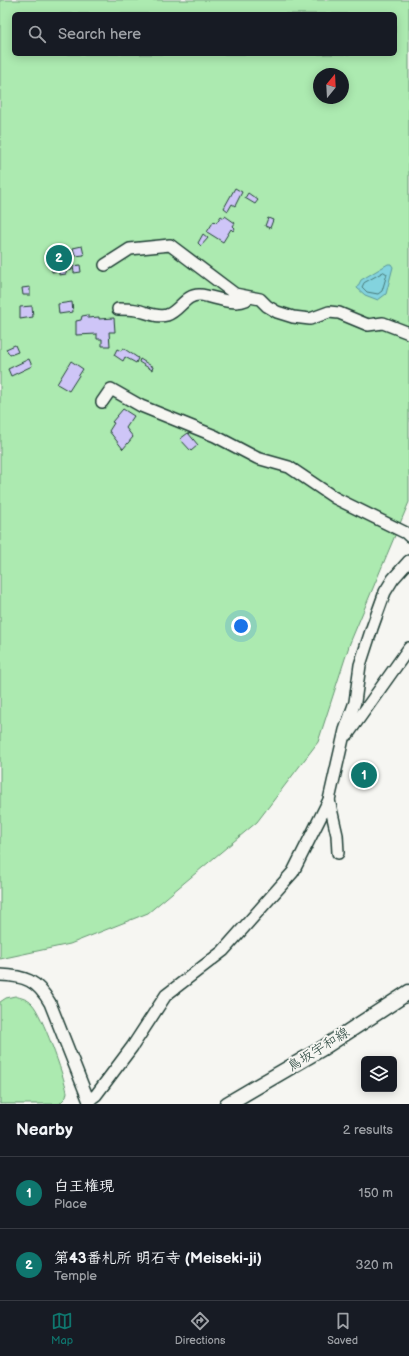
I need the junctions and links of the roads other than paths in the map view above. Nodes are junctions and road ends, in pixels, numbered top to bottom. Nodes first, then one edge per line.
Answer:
1 (105, 265) dead end
2 (251, 297) junction
3 (118, 309) dead end
4 (409, 333) edge
5 (102, 402) dead end
6 (409, 536) edge
7 (409, 561) edge
8 (409, 648) edge
9 (343, 741) junction
10 (329, 800) junction
11 (338, 853) dead end
12 (0, 974) edge
13 (409, 992) edge
14 (90, 1102) edge
15 (227, 1104) edge

1 - 2 street
2 - 3 street
2 - 4 street
5 - 6 street
7 - 9 street
8 - 9 street
9 - 10 street
10 - 11 street
10 - 14 street
12 - 14 street
13 - 15 main road, 鳥坂宇和線

